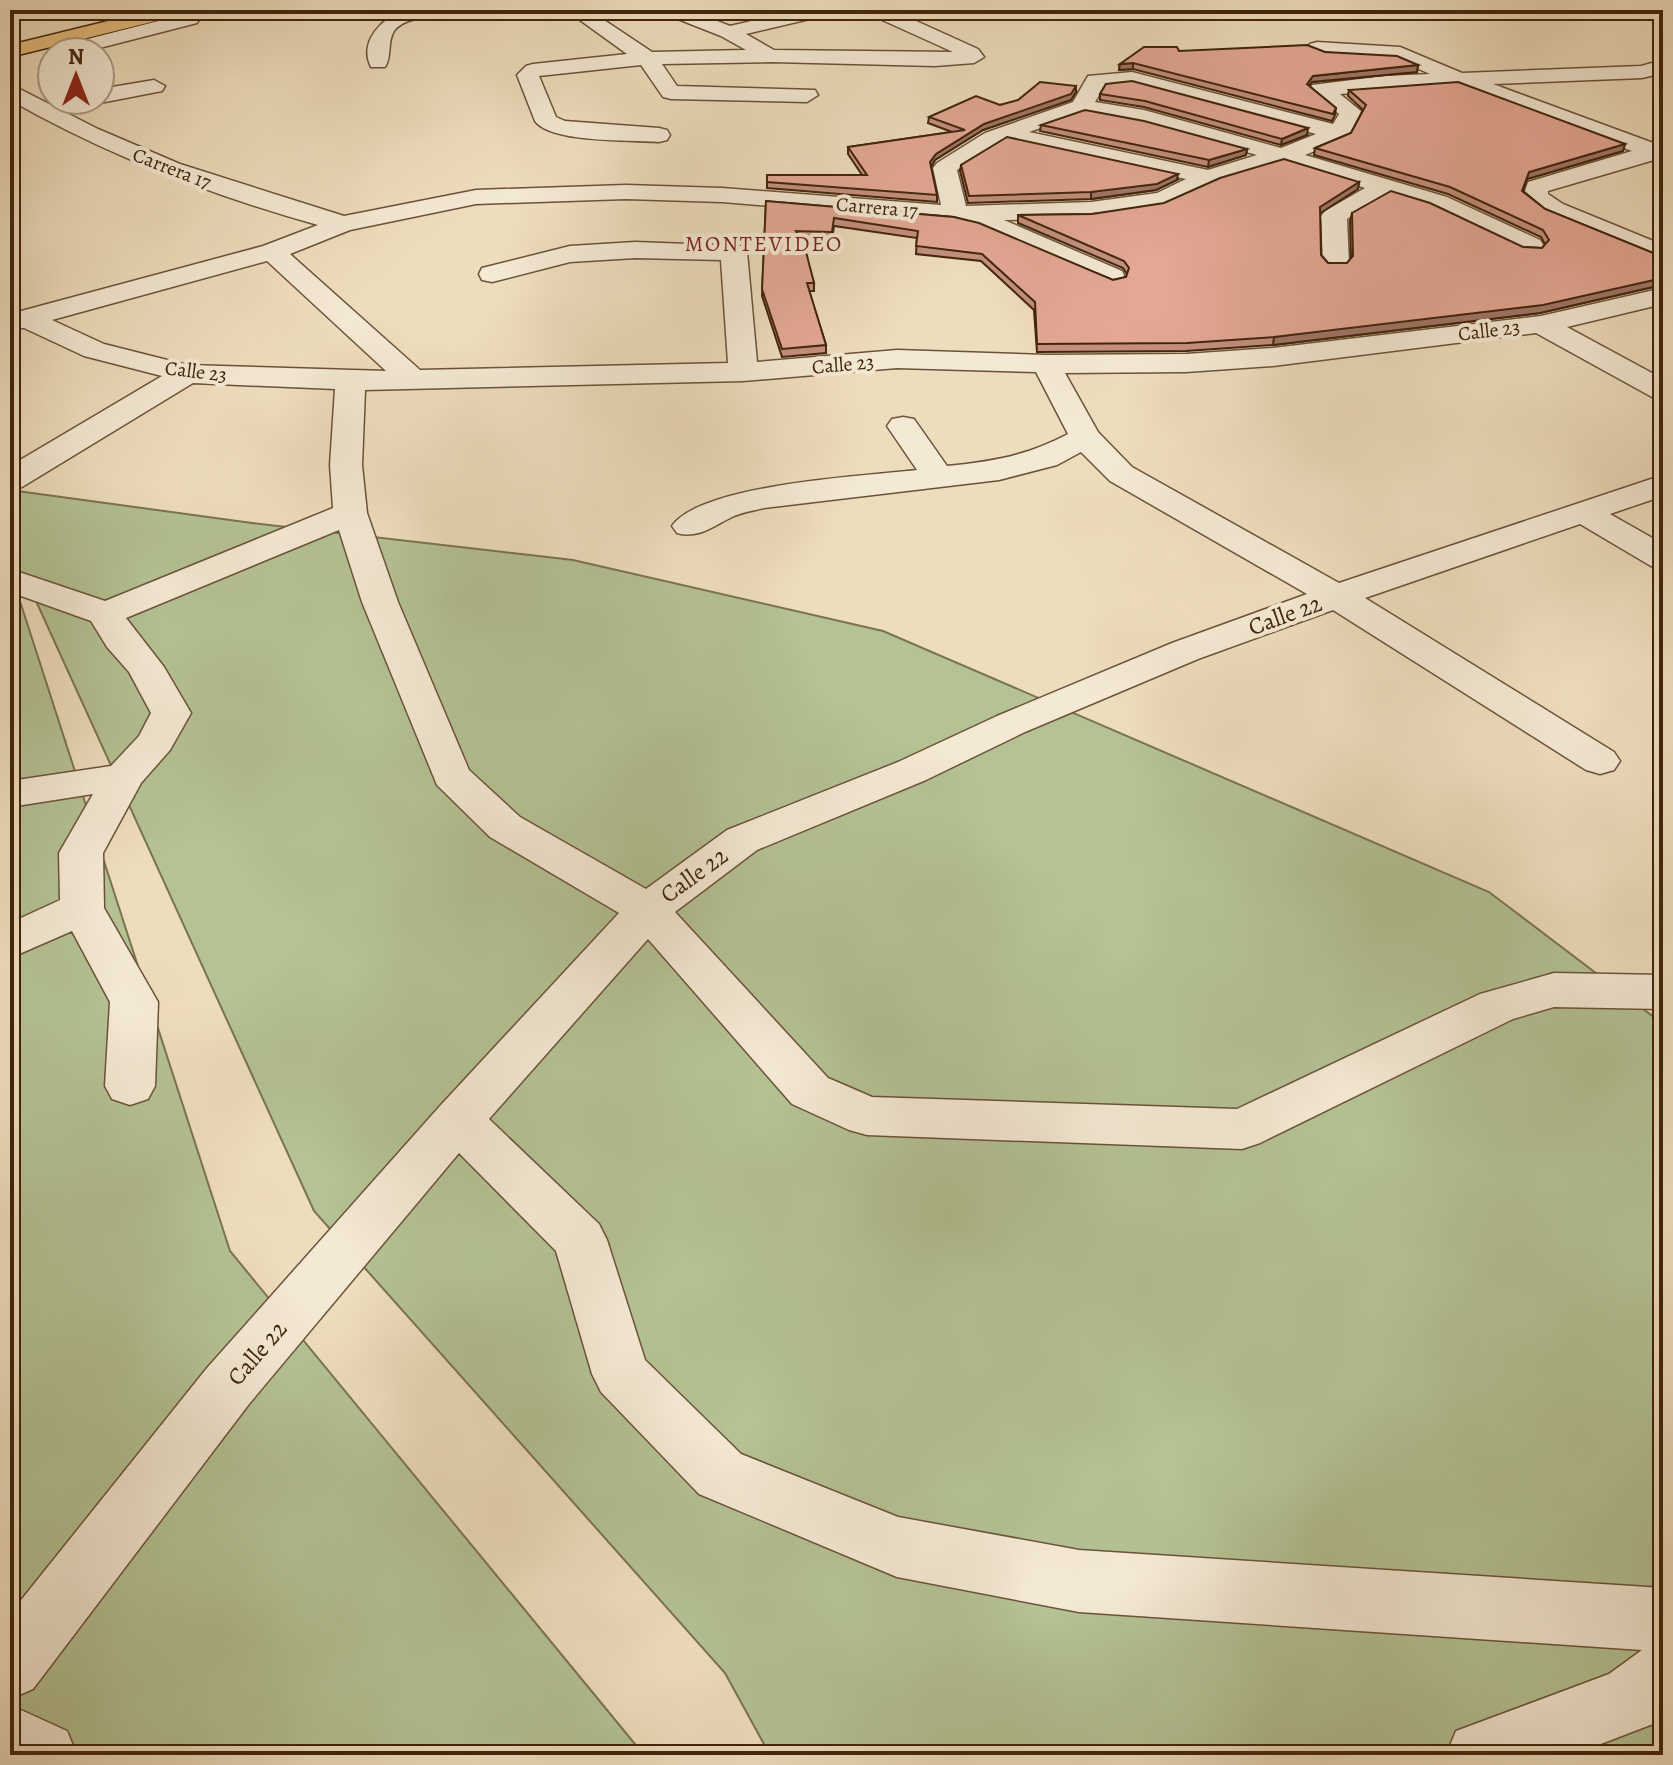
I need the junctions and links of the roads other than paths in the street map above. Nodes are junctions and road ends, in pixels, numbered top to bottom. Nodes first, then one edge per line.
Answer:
1 (143, 10) edge
2 (177, 10) edge
3 (194, 10) edge
4 (470, 10) edge
5 (505, 10) edge
6 (576, 10) edge
7 (672, 10) edge
8 (824, 10) edge
9 (876, 10) edge
10 (728, 32) junction
11 (116, 38) edge
12 (10, 42) edge
13 (1317, 48) edge
14 (10, 51) edge
15 (772, 56) junction
16 (36, 57) edge
17 (647, 58) junction
18 (10, 63) edge
19 (378, 63) dead end
20 (1663, 66) edge
21 (1459, 79) junction
22 (154, 86) dead end
23 (10, 91) edge
24 (116, 93) edge
25 (807, 95) dead end
26 (36, 105) edge
27 (1082, 106) junction
28 (53, 116) edge
29 (773, 116) dead end
30 (1000, 133) junction
31 (1339, 133) junction
32 (1660, 152) edge
33 (1281, 156) junction
34 (643, 172) dead end
35 (1209, 177) junction
36 (1386, 186) junction
37 (626, 192) junction
38 (955, 214) junction
39 (343, 224) junction
40 (1531, 246) edge
41 (272, 252) junction
42 (1663, 254) edge
43 (1336, 262) edge
44 (492, 274) dead end
45 (1112, 277) edge
46 (1663, 296) edge
47 (19, 321) edge
48 (1541, 324) junction
49 (1046, 364) junction
50 (743, 372) junction
51 (187, 374) junction
52 (411, 378) junction
53 (350, 381) junction
54 (1663, 391) edge
55 (903, 426) dead end
56 (1085, 437) junction
57 (940, 479) junction
58 (10, 480) edge
59 (1663, 485) edge
60 (1583, 512) junction
61 (350, 513) junction
62 (689, 526) dead end
63 (1663, 559) edge
64 (10, 580) edge
65 (1336, 596) junction
66 (105, 614) junction
67 (1600, 761) dead end
68 (124, 777) junction
69 (10, 794) edge
70 (82, 908) junction
71 (648, 910) junction
72 (10, 942) edge
73 (1663, 992) edge
74 (130, 1086) dead end
75 (458, 1120) junction
76 (1663, 1620) edge
77 (10, 1666) edge
78 (1663, 1675) edge
79 (10, 1739) edge
80 (43, 1755) edge
81 (1480, 1755) edge

1 - 12 highway
2 - 14 highway
3 - 11 street
4 - 5 street
4 - 19 street
6 - 17 street
7 - 10 street
8 - 10 street
9 - 15 street
10 - 15 street
13 - 21 street
15 - 17 street
16 - 18 street
17 - 25 street
17 - 29 street
20 - 21 street
21 - 31 street
21 - 32 street
22 - 24 street
23 - 26 street, Carrera 17
27 - 30 street
27 - 31 street
27 - 33 street
28 - 39 street, Carrera 17
30 - 35 street
30 - 38 street
31 - 33 street, Carrera 17
32 - 42 street
33 - 35 street, Carrera 17
33 - 36 street
34 - 37 street
35 - 38 street, Carrera 17
36 - 40 street
36 - 43 street
37 - 38 street, Carrera 17
37 - 39 street, Carrera 17
38 - 45 street
39 - 41 street, Carrera 17
41 - 47 street, Carrera 17
41 - 52 street
44 - 50 street
46 - 48 street, Calle 23
47 - 51 street, Calle 23
48 - 49 street, Calle 23
48 - 54 street
49 - 50 street, Calle 23
49 - 56 street
50 - 52 street, Calle 23
51 - 53 street, Calle 23
51 - 58 street
52 - 53 street, Calle 23
53 - 61 street
55 - 57 street
56 - 57 street
56 - 65 street
57 - 62 street
59 - 60 street, Calle 22
60 - 63 street
60 - 65 street, Calle 22
61 - 66 street
61 - 71 street
64 - 66 street
65 - 67 street
65 - 71 street, Calle 22
66 - 68 street
68 - 69 street
68 - 70 street
70 - 72 street
70 - 74 street
71 - 73 street
71 - 75 street, Calle 22
75 - 76 street
75 - 77 street, Calle 22
78 - 81 street
79 - 80 street

